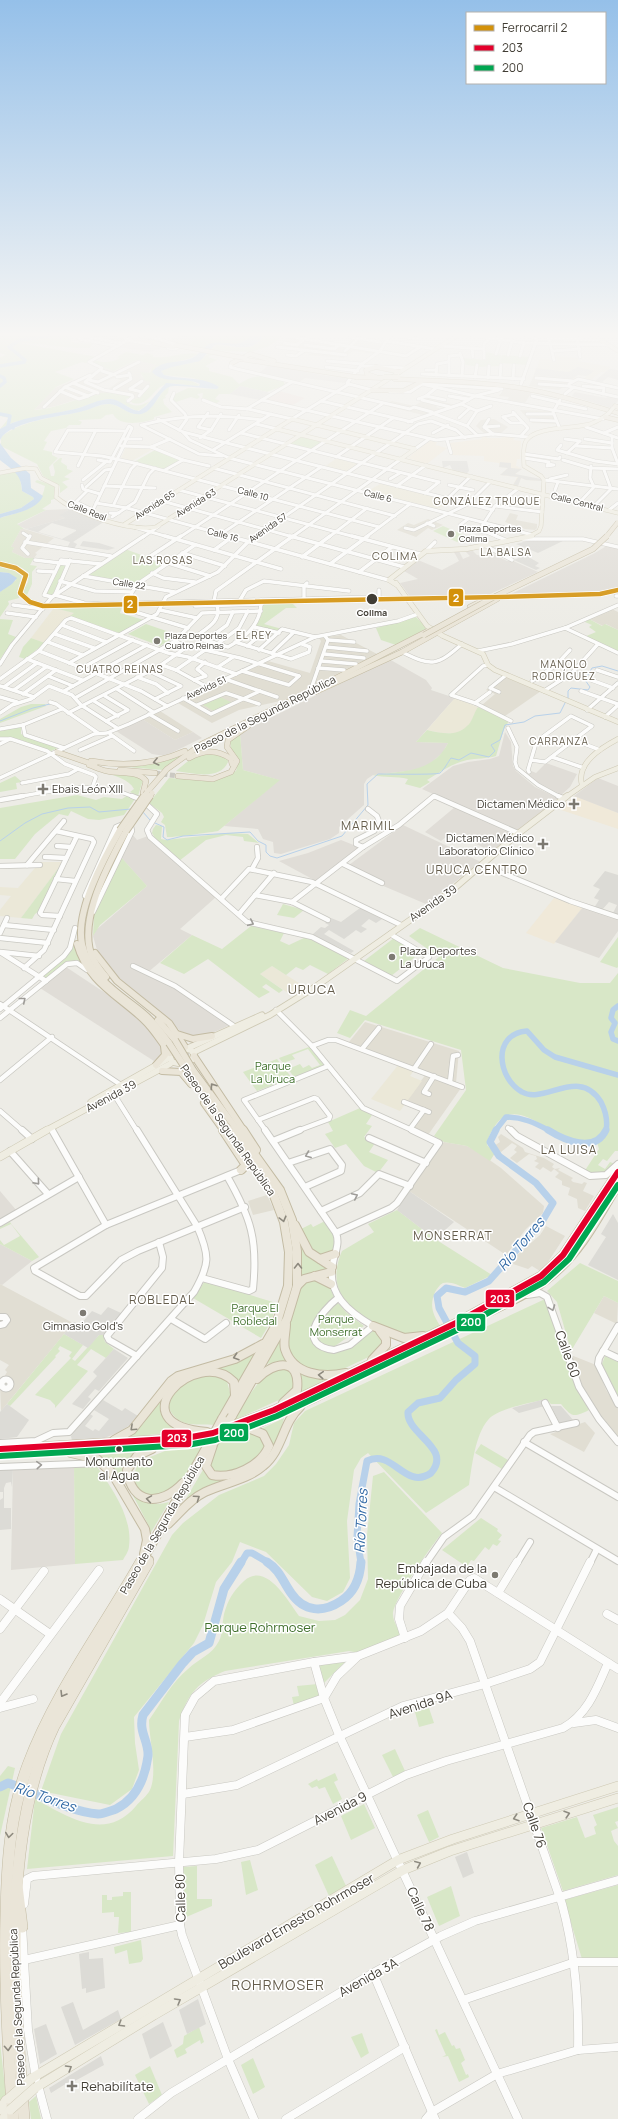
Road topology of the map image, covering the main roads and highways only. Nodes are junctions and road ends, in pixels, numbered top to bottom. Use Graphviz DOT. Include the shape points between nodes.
graph roads {
  1 [pos="269,434"];
  2 [pos="297,434"];
  3 [pos="353,434"];
  4 [pos="537,434"];
  5 [pos="302,435"];
  6 [pos="406,456"];
  7 [pos="401,459"];
  8 [pos="420,464"];
  9 [pos="0,473"];
  10 [pos="543,494"];
  11 [pos="618,513"];
  12 [pos="125,524"];
  13 [pos="618,524"];
  14 [pos="397,574"];
  15 [pos="396,584"];
  16 [pos="431,629"];
  17 [pos="438,633"];
  18 [pos="313,689"];
  19 [pos="261,719"];
  20 [pos="618,722"];
  21 [pos="218,736"];
  22 [pos="618,739"];
  23 [pos="60,752"];
  24 [pos="91,761"];
  25 [pos="176,766"];
  26 [pos="618,768"];
  27 [pos="582,770"];
  28 [pos="602,774"];
  29 [pos="582,784"];
  30 [pos="573,790"];
  31 [pos="147,793"];
  32 [pos="123,831"];
  33 [pos="98,885"];
  34 [pos="96,955"];
  35 [pos="104,974"];
  36 [pos="269,1014"];
  37 [pos="212,1036"];
  38 [pos="171,1040"];
  39 [pos="191,1050"];
  40 [pos="172,1061"];
  41 [pos="159,1068"];
  42 [pos="191,1071"];
  43 [pos="188,1080"];
  44 [pos="58,1123"];
  45 [pos="0,1157"];
  46 [pos="242,1157"];
  47 [pos="615,1172"];
  48 [pos="261,1174"];
  49 [pos="268,1183"];
  50 [pos="618,1184"];
  51 [pos="280,1190"];
  52 [pos="292,1220"];
  53 [pos="335,1254"];
  54 [pos="320,1259"];
  55 [pos="315,1276"];
  56 [pos="331,1284"];
  57 [pos="297,1286"];
  58 [pos="287,1319"];
  59 [pos="276,1325"];
  60 [pos="458,1325"];
  61 [pos="436,1334"];
  62 [pos="362,1368"];
  63 [pos="312,1399"];
  64 [pos="234,1400"];
  65 [pos="274,1410"];
  66 [pos="232,1416"];
  67 [pos="248,1428"];
  68 [pos="112,1441"];
  69 [pos="212,1441"];
  70 [pos="159,1446"];
  71 [pos="5,1450"];
  72 [pos="61,1451"];
  73 [pos="0,1456"];
  74 [pos="198,1461"];
  75 [pos="168,1524"];
  76 [pos="142,1562"];
  77 [pos="33,1763"];
  78 [pos="618,1786"];
  79 [pos="22,1797"];
  80 [pos="618,1798"];
  81 [pos="16,1862"];
  82 [pos="22,1927"];
  83 [pos="200,1982"];
  84 [pos="6,2107"];
  85 [pos="3,2119"];
  86 [pos="24,2119"];
  1 -- 12 [label="main road, Avenida 65"];
  2 -- 5 [label="main road, Calle Central"];
  3 -- 6 [label="main road" via="415,449"];
  4 -- 10 [label="main road" via="528,437 525,442 524,466 544,480"];
  5 -- 7 [label="main road, Calle Central"];
  5 -- 12 [label="main road, Avenida 63" via="160,525 143,528"];
  6 -- 7 [label="main road"];
  6 -- 8 [label="main road, Calle Central"];
  7 -- 8 [label="main road, Calle Central"];
  8 -- 10 [label="main road, Calle Central"];
  9 -- 12 [label="main road, Calle Real" via="26,468 36,469 41,478 57,486 58,500 91,514"];
  10 -- 11 [label="main road, Calle Central"];
  10 -- 14 [label="main road" via="540,529 534,537 486,546 427,550"];
  13 -- 18 [label="highway, Paseo de la Segunda República, bridge" via="593,549 503,593 426,635"];
  14 -- 15 [label="main road" via="394,578"];
  14 -- 15 [label="main road" via="389,580"];
  15 -- 16 [label="main road"];
  16 -- 17 [label="main road"];
  16 -- 17 [label="highway" via="484,599 497,600"];
  16 -- 18 [label="highway"];
  17 -- 18 [label="highway" via="402,652"];
  17 -- 20 [label="main road" via="478,651 485,656 488,665 505,676"];
  18 -- 19 [label="highway, Paseo de la Segunda República"];
  18 -- 21 [label="highway, Paseo de la Segunda República"];
  19 -- 25 [label="highway, Paseo de la Segunda República" via="205,746"];
  19 -- 25 [label="highway" via="232,735 228,740 228,747 237,761 231,772 212,779 178,774 207,776 229,770 231,759 222,753 209,751 195,754"];
  21 -- 24 [label="highway, one-way" via="170,758 146,764 121,766"];
  21 -- 31 [label="highway, Paseo de la Segunda República" via="179,760 163,773"];
  22 -- 27 [label="main road" via="600,750"];
  23 -- 24 [label="highway"];
  23 -- 24 [label="highway" via="103,768 156,772 114,767"];
  23 -- 31 [label="highway" via="107,771 141,776 146,781"];
  25 -- 31 [label="highway, Paseo de la Segunda República"];
  26 -- 28 [label="main road, Avenida 39"];
  27 -- 28 [label="main road" via="589,776"];
  27 -- 29 [label="main road"];
  27 -- 30 [label="main road"];
  28 -- 29 [label="main road, Avenida 39"];
  29 -- 30 [label="main road, Avenida 39"];
  30 -- 36 [label="main road, Avenida 39" via="518,833 450,892 315,987"];
  31 -- 32 [label="highway, Paseo de la Segunda República, bridge"];
  31 -- 32 [label="highway, Paseo de la Segunda República, bridge" via="137,805"];
  32 -- 33 [label="highway, Paseo de la Segunda República"];
  33 -- 34 [label="highway" via="91,941"];
  33 -- 35 [label="highway, Paseo de la Segunda República" via="87,934 91,954"];
  33 -- 38 [label="highway, Paseo de la Segunda República" via="80,928 82,946 88,961 104,982 151,1020"];
  33 -- 38 [label="highway" via="85,896 75,928 80,956 87,970 105,990"];
  34 -- 35 [label="highway"];
  34 -- 38 [label="highway" via="117,981 161,1015"];
  35 -- 38 [label="highway, Paseo de la Segunda República" via="148,1010"];
  36 -- 37 [label="main road"];
  36 -- 39 [label="main road" via="257,1024"];
  37 -- 38 [label="highway"];
  37 -- 39 [label="main road"];
  38 -- 39 [label="highway"];
  38 -- 40 [label="highway"];
  38 -- 41 [label="highway"];
  38 -- 42 [label="highway, Paseo de la Segunda República, bridge"];
  39 -- 40 [label="main road" via="175,1049"];
  39 -- 40 [label="main road" via="190,1062"];
  51 -- 39 [label="highway, one-way"];
  40 -- 41 [label="main road"];
  40 -- 43 [label="highway"];
  40 -- 44 [label="main road, Avenida 39"];
  41 -- 43 [label="highway" via="176,1071"];
  41 -- 44 [label="main road" via="121,1085"];
  41 -- 44 [label="main road" via="115,1096"];
  42 -- 48 [label="highway, Paseo de la Segunda República"];
  42 -- 51 [label="highway, Paseo de la Segunda República"];
  43 -- 46 [label="highway"];
  44 -- 45 [label="main road, Avenida 39"];
  46 -- 48 [label="highway"];
  46 -- 49 [label="highway" via="246,1164 242,1170 252,1171"];
  47 -- 60 [label="highway" via="581,1230 550,1269"];
  48 -- 49 [label="highway, Paseo de la Segunda República"];
  49 -- 59 [label="highway, Paseo de la Segunda República, one-way" via="284,1222 288,1252 288,1286"];
  50 -- 60 [label="highway" via="588,1232 555,1272 537,1286"];
  51 -- 52 [label="highway, Paseo de la Segunda República"];
  52 -- 54 [label="highway" via="309,1252"];
  57 -- 52 [label="highway, Paseo de la Segunda República, one-way" via="298,1266"];
  53 -- 54 [label="highway"];
  54 -- 55 [label="highway" via="331,1269"];
  55 -- 56 [label="highway"];
  55 -- 57 [label="highway" via="304,1279"];
  57 -- 58 [label="highway, Paseo de la Segunda República"];
  62 -- 58 [label="highway, one-way" via="342,1374 322,1375 306,1372 290,1359 285,1348"];
  58 -- 66 [label="highway, Paseo de la Segunda República"];
  59 -- 64 [label="highway, Paseo de la Segunda República"];
  59 -- 68 [label="highway, one-way" via="258,1348 178,1376 171,1381 132,1430"];
  60 -- 61 [label="highway"];
  61 -- 62 [label="highway"];
  61 -- 62 [label="highway" via="404,1338 374,1326 384,1335 385,1348"];
  61 -- 63 [label="highway"];
  62 -- 65 [label="highway"];
  63 -- 67 [label="highway"];
  75 -- 63 [label="highway, one-way" via="204,1493 264,1466 279,1447 291,1417"];
  64 -- 69 [label="highway, Paseo de la Segunda República, bridge"];
  64 -- 69 [label="highway" via="234,1381 226,1373 216,1371 183,1380 166,1396 165,1410 172,1423"];
  65 -- 66 [label="highway" via="293,1395 299,1383 297,1373 282,1365 271,1366 262,1373"];
  65 -- 69 [label="highway"];
  66 -- 69 [label="highway, Paseo de la Segunda República, bridge"];
  67 -- 69 [label="highway" via="263,1434 269,1446 264,1457 226,1476 212,1475 206,1466"];
  67 -- 70 [label="highway" via="203,1440"];
  68 -- 69 [label="highway"];
  68 -- 71 [label="highway"];
  69 -- 74 [label="highway, Paseo de la Segunda República"];
  69 -- 75 [label="highway, Paseo de la Segunda República"];
  70 -- 72 [label="highway"];
  74 -- 70 [label="highway, one-way" via="174,1492 165,1498 155,1500 142,1497 134,1493 129,1485 127,1470 137,1456"];
  71 -- 72 [label="highway"];
  71 -- 73 [label="highway"];
  72 -- 76 [label="highway" via="94,1458 112,1473 145,1529 147,1540"];
  74 -- 76 [label="highway, Paseo de la Segunda República"];
  75 -- 77 [label="highway, Paseo de la Segunda República"];
  76 -- 77 [label="highway, Paseo de la Segunda República, one-way" via="50,1716"];
  77 -- 79 [label="highway, Paseo de la Segunda República"];
  78 -- 83 [label="main road, Boulevard Ernesto Rohrmoser, one-way" via="453,1838 398,1860"];
  79 -- 81 [label="highway, Paseo de la Segunda República"];
  79 -- 84 [label="highway, Paseo de la Segunda República, one-way" via="8,1840 3,1896"];
  83 -- 80 [label="main road, Boulevard Ernesto Rohrmoser, one-way" via="403,1870 450,1851"];
  81 -- 82 [label="highway"];
  81 -- 86 [label="highway, Paseo de la Segunda República" via="12,1943"];
  83 -- 84 [label="main road, Boulevard Ernesto Rohrmoser, bridge" via="35,2082"];
  84 -- 85 [label="main road, Boulevard Ernesto Rohrmoser"];
}
